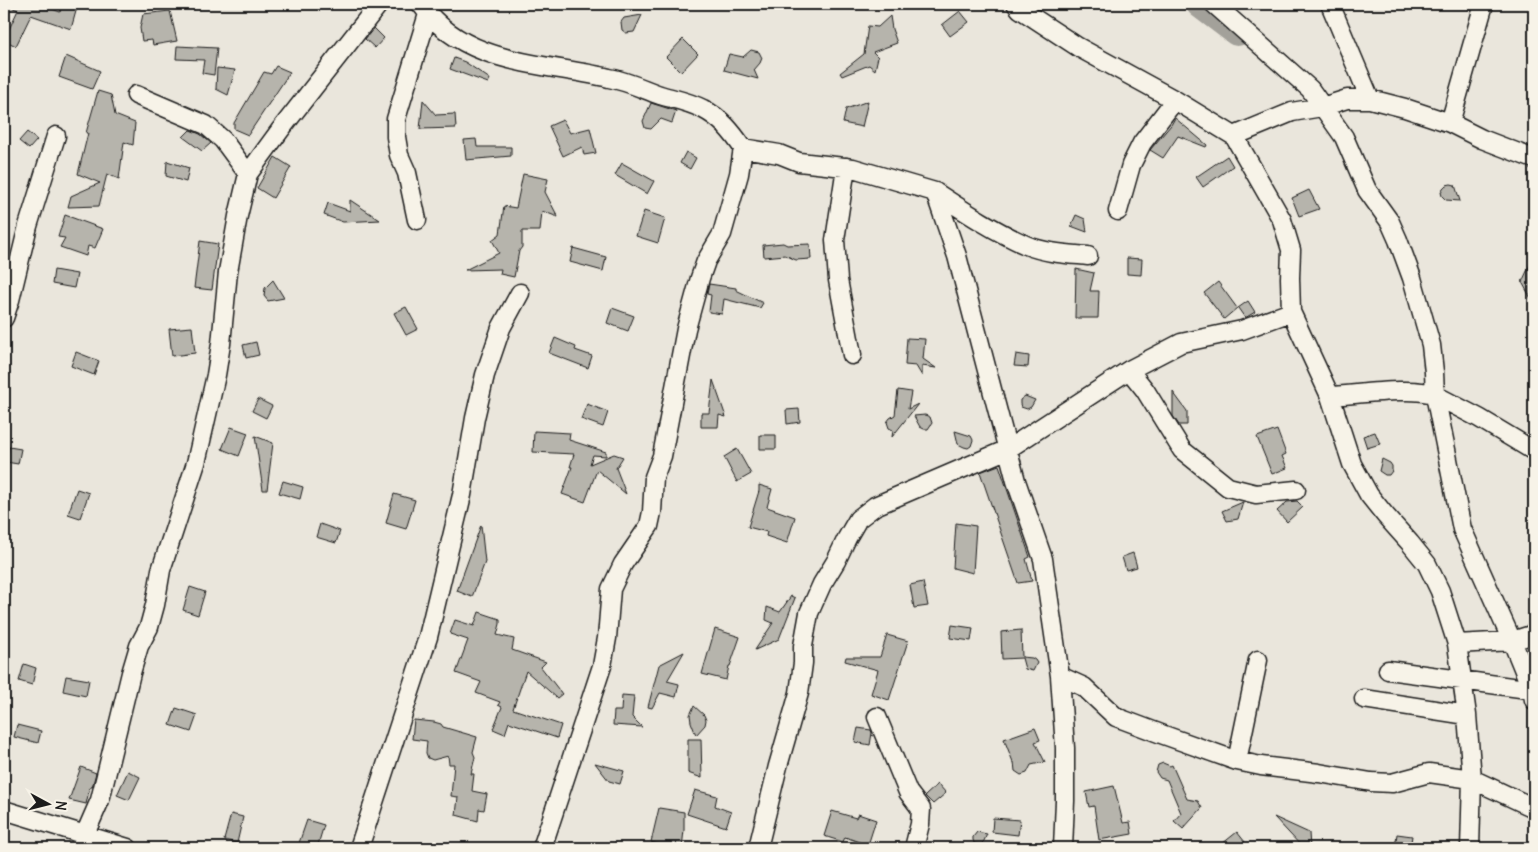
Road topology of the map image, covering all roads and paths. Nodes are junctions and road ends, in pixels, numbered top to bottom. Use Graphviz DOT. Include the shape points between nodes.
graph roads {
  1 [pos="380,4"];
  2 [pos="1016,4"];
  3 [pos="1214,4"];
  4 [pos="1330,4"];
  5 [pos="1484,4"];
  6 [pos="424,9"];
  7 [pos="136,95"];
  8 [pos="1370,99"];
  9 [pos="1175,100"];
  10 [pos="1322,107"];
  11 [pos="1450,122"];
  12 [pos="56,136"];
  13 [pos="1234,136"];
  14 [pos="744,148"];
  15 [pos="1534,159"];
  16 [pos="846,168"];
  17 [pos="248,174"];
  18 [pos="935,192"];
  19 [pos="1118,211"];
  20 [pos="417,220"];
  21 [pos="1088,256"];
  22 [pos="520,293"];
  23 [pos="1291,312"];
  24 [pos="4,318"];
  25 [pos="852,355"];
  26 [pos="1129,370"];
  27 [pos="1435,395"];
  28 [pos="1330,396"];
  29 [pos="1008,449"];
  30 [pos="1534,451"];
  31 [pos="1296,490"];
  32 [pos="1534,634"];
  33 [pos="1512,641"];
  34 [pos="1457,644"];
  35 [pos="1258,660"];
  36 [pos="1388,670"];
  37 [pos="1060,676"];
  38 [pos="1463,681"];
  39 [pos="1534,694"];
  40 [pos="1364,699"];
  41 [pos="1468,715"];
  42 [pos="877,717"];
  43 [pos="1237,761"];
  44 [pos="1472,779"];
  45 [pos="1534,808"];
  46 [pos="4,810"];
  47 [pos="82,841"];
  48 [pos="128,848"];
  49 [pos="359,848"];
  50 [pos="542,848"];
  51 [pos="758,848"];
  52 [pos="914,848"];
  53 [pos="1063,848"];
  54 [pos="1470,848"];
  1 -- 17 [label="street"];
  2 -- 9 [label="street" via="1078,47"];
  3 -- 10 [label="street" via="1310,89"];
  4 -- 8 [label="street"];
  5 -- 11 [label="street"];
  6 -- 14 [label="street" via="457,38 506,59 610,78 703,108 725,124"];
  6 -- 20 [label="street" via="396,120 399,155 407,173"];
  7 -- 17 [label="street" via="206,125 223,140"];
  8 -- 10 [label="street" via="1346,99"];
  8 -- 11 [label="street"];
  9 -- 13 [label="street"];
  9 -- 19 [label="street" via="1142,144 1125,182"];
  10 -- 13 [label="street" via="1292,112"];
  10 -- 27 [label="street" via="1344,137 1367,190 1390,222 1398,240 1430,345"];
  11 -- 15 [label="street" via="1482,139"];
  12 -- 24 [label="street"];
  13 -- 23 [label="street" via="1287,234 1291,250"];
  14 -- 16 [label="street" via="779,154 798,162"];
  14 -- 50 [label="street" via="722,234 703,270 686,329 662,456 654,477 649,526 611,589 602,666"];
  16 -- 18 [label="street"];
  16 -- 25 [label="street" via="835,240 838,280"];
  17 -- 47 [label="street" via="228,272 216,376 196,463 161,570 149,627 139,646 100,800"];
  18 -- 21 [label="street" via="1027,246"];
  18 -- 29 [label="street" via="957,256"];
  22 -- 49 [label="street" via="501,328 485,375 462,495 428,637"];
  23 -- 26 [label="street" via="1242,330 1181,343"];
  23 -- 28 [label="street"];
  26 -- 29 [label="street"];
  26 -- 31 [label="street" via="1182,450 1228,487 1256,494"];
  27 -- 28 [label="street" via="1426,391 1404,391"];
  27 -- 30 [label="street"];
  27 -- 33 [label="street" via="1462,529"];
  28 -- 34 [label="street" via="1352,464 1384,515 1427,564 1440,591"];
  29 -- 37 [label="street" via="1042,559"];
  29 -- 51 [label="street" via="875,506 858,519 809,613 799,693"];
  32 -- 33 [label="street"];
  33 -- 34 [label="street"];
  33 -- 39 [label="street"];
  34 -- 38 [label="street"];
  35 -- 43 [label="street"];
  36 -- 38 [label="street"];
  37 -- 43 [label="street" via="1084,687 1116,717"];
  37 -- 53 [label="street" via="1065,748"];
  38 -- 39 [label="street"];
  38 -- 41 [label="street"];
  40 -- 41 [label="street"];
  41 -- 44 [label="street"];
  42 -- 52 [label="street" via="908,792 921,809"];
  43 -- 44 [label="street" via="1371,782 1392,783 1429,773"];
  44 -- 45 [label="street"];
  44 -- 54 [label="street"];
  46 -- 47 [label="street"];
  47 -- 48 [label="street"];
}
